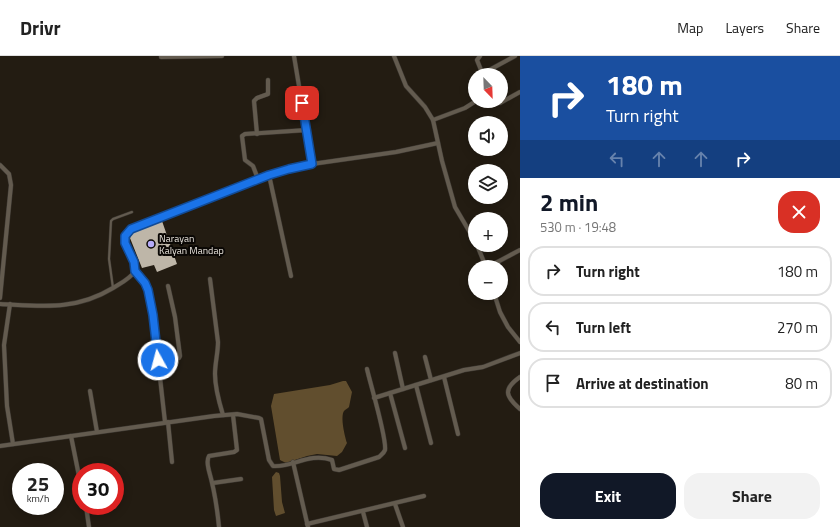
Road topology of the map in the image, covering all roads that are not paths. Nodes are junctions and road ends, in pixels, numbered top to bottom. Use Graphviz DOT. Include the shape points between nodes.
graph roads {
  1 [pos="222,56"];
  2 [pos="294,56"];
  3 [pos="394,56"];
  4 [pos="480,56"];
  5 [pos="515,56"];
  6 [pos="161,57"];
  7 [pos="479,68"];
  8 [pos="494,68"];
  9 [pos="268,80"];
  10 [pos="520,92"];
  11 [pos="508,99"];
  12 [pos="468,106"];
  13 [pos="433,120"];
  14 [pos="307,130"];
  15 [pos="257,134"];
  16 [pos="438,143"];
  17 [pos="312,164"];
  18 [pos="0,165"];
  19 [pos="269,175"];
  20 [pos="258,179"];
  21 [pos="132,212"];
  22 [pos="468,229"];
  23 [pos="520,250"];
  24 [pos="501,260"];
  25 [pos="135,271"];
  26 [pos="291,276"];
  27 [pos="210,279"];
  28 [pos="168,286"];
  29 [pos="113,288"];
  30 [pos="0,298"];
  31 [pos="496,300"];
  32 [pos="0,304"];
  33 [pos="10,304"];
  34 [pos="520,342"];
  35 [pos="395,353"];
  36 [pos="520,353"];
  37 [pos="425,357"];
  38 [pos="158,360"];
  39 [pos="367,369"];
  40 [pos="444,376"];
  41 [pos="520,377"];
  42 [pos="431,380"];
  43 [pos="416,385"];
  44 [pos="403,389"];
  45 [pos="90,392"];
  46 [pos="390,393"];
  47 [pos="374,398"];
  48 [pos="520,409"];
  49 [pos="233,414"];
  50 [pos="223,415"];
  51 [pos="166,422"];
  52 [pos="97,432"];
  53 [pos="458,434"];
  54 [pos="71,436"];
  55 [pos="431,443"];
  56 [pos="13,444"];
  57 [pos="0,446"];
  58 [pos="405,448"];
  59 [pos="172,462"];
  60 [pos="293,462"];
  61 [pos="76,463"];
  62 [pos="241,479"];
  63 [pos="213,483"];
  64 [pos="424,496"];
  65 [pos="395,504"];
  66 [pos="363,512"];
  67 [pos="87,515"];
  68 [pos="308,526"];
  69 [pos="89,527"];
  70 [pos="219,527"];
  71 [pos="368,527"];
  72 [pos="403,527"];
  1 -- 6 [label="street"];
  2 -- 14 [label="street"];
  3 -- 13 [label="street" via="406,86"];
  4 -- 7 [label="street" via="476,60"];
  5 -- 8 [label="street"];
  9 -- 15 [label="street" via="268,94 254,101"];
  10 -- 11 [label="street"];
  12 -- 13 [label="street"];
  13 -- 16 [label="street"];
  14 -- 15 [label="street"];
  14 -- 17 [label="street"];
  15 -- 20 [label="street" via="243,135 242,138 245,160 253,166"];
  16 -- 17 [label="street" via="374,156"];
  16 -- 22 [label="street" via="455,207"];
  17 -- 19 [label="street"];
  18 -- 30 [label="street" via="9,174 11,185"];
  19 -- 20 [label="street"];
  19 -- 26 [label="street"];
  20 -- 25 [label="street" via="128,232 125,243 134,262"];
  21 -- 29 [label="lane" via="110,222 109,259"];
  23 -- 24 [label="street"];
  25 -- 29 [label="street" via="128,279"];
  25 -- 38 [label="street" via="148,290"];
  27 -- 50 [label="street" via="218,342 216,386"];
  28 -- 38 [label="street" via="180,356"];
  29 -- 33 [label="street" via="69,305"];
  31 -- 34 [label="street" via="508,327"];
  32 -- 33 [label="street"];
  33 -- 56 [label="street" via="4,345"];
  35 -- 44 [label="street"];
  36 -- 40 [label="street" via="494,364"];
  37 -- 42 [label="street"];
  38 -- 51 [label="street"];
  39 -- 47 [label="street"];
  40 -- 42 [label="street"];
  40 -- 53 [label="street"];
  41 -- 48 [label="street" via="512,383 508,392 510,399"];
  42 -- 43 [label="street"];
  43 -- 44 [label="street"];
  43 -- 55 [label="street"];
  44 -- 46 [label="street"];
  45 -- 52 [label="street"];
  46 -- 47 [label="street"];
  46 -- 58 [label="street"];
  47 -- 60 [label="street" via="385,446 383,454 339,470 334,469 330,459 307,458"];
  49 -- 50 [label="street"];
  49 -- 60 [label="street" via="261,420 269,460 273,466"];
  49 -- 63 [label="street" via="237,450 207,458"];
  50 -- 51 [label="street"];
  51 -- 52 [label="street"];
  51 -- 59 [label="street"];
  52 -- 54 [label="street"];
  54 -- 56 [label="street"];
  54 -- 61 [label="street"];
  56 -- 57 [label="street"];
  60 -- 68 [label="street"];
  62 -- 63 [label="street"];
  63 -- 70 [label="street"];
  64 -- 65 [label="street"];
  65 -- 66 [label="street"];
  65 -- 72 [label="street"];
  66 -- 68 [label="street"];
  66 -- 71 [label="street"];
  67 -- 69 [label="street"];
}
